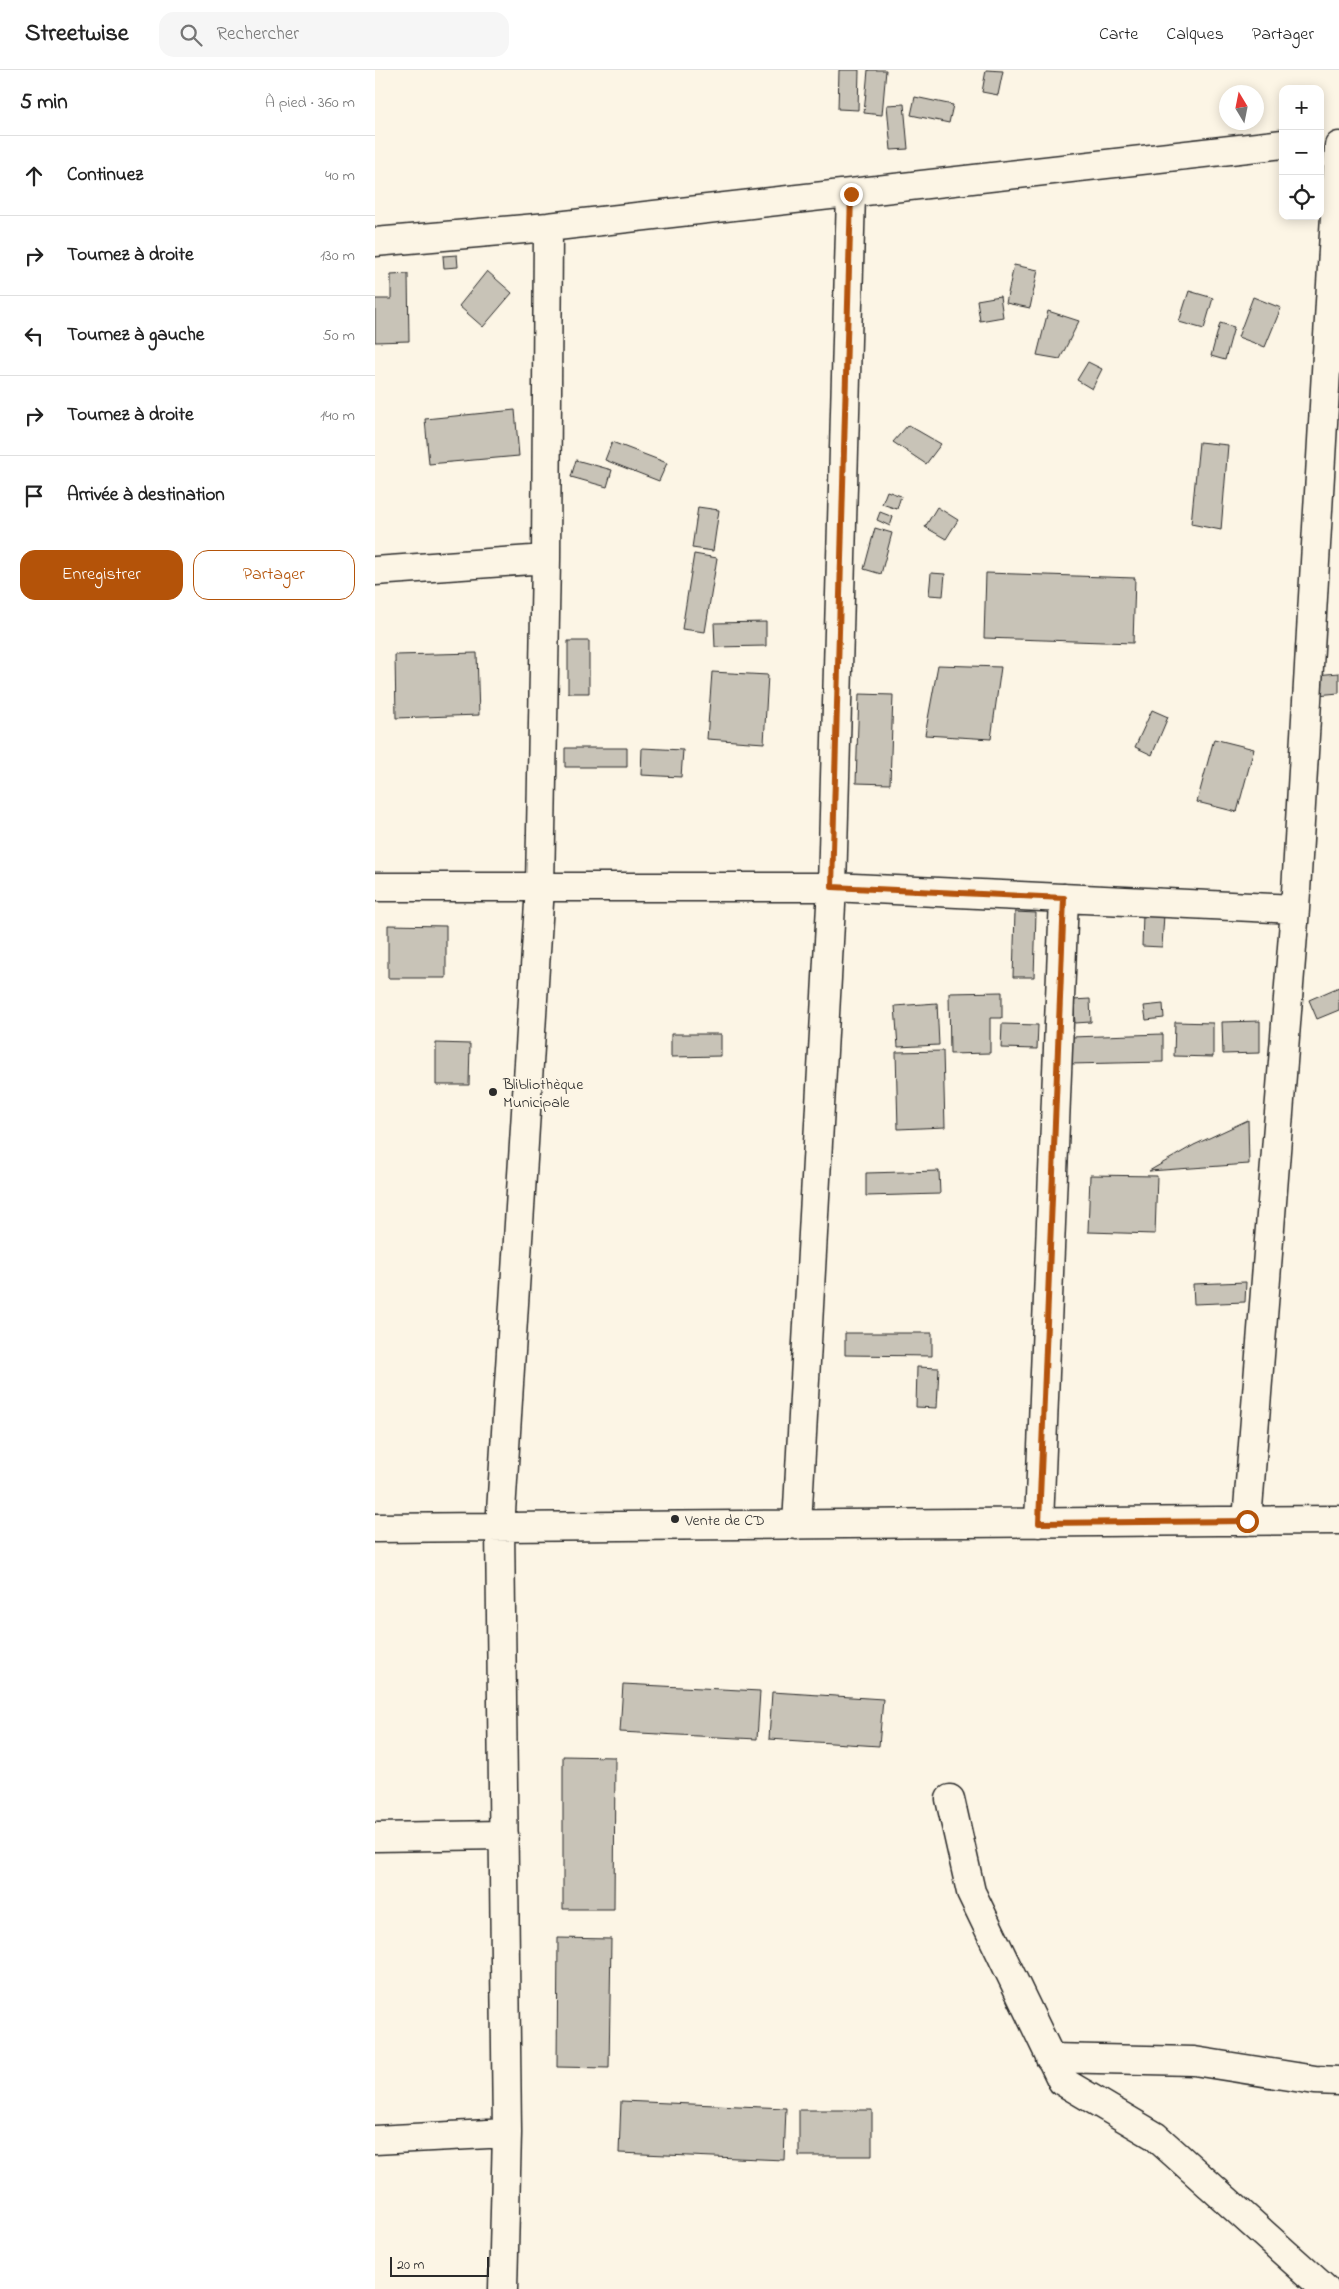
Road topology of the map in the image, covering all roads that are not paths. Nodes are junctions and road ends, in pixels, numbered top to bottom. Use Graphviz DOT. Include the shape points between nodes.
graph roads {
  1 [pos="1339,137"];
  2 [pos="1324,139"];
  3 [pos="1279,144"];
  4 [pos="1339,146"];
  5 [pos="851,194"];
  6 [pos="548,227"];
  7 [pos="375,242"];
  8 [pos="546,559"];
  9 [pos="375,571"];
  10 [pos="375,887"];
  11 [pos="541,887"];
  12 [pos="832,887"];
  13 [pos="1064,898"];
  14 [pos="1295,909"];
  15 [pos="1339,1520"];
  16 [pos="1247,1521"];
  17 [pos="1039,1523"];
  18 [pos="797,1525"];
  19 [pos="375,1528"];
  20 [pos="500,1528"];
  21 [pos="950,1799"];
  22 [pos="504,1835"];
  23 [pos="375,1837"];
  24 [pos="1050,2058"];
  25 [pos="1339,2081"];
  26 [pos="507,2132"];
  27 [pos="375,2140"];
  28 [pos="503,2289"];
  29 [pos="1325,2289"];
  1 -- 2 [label="street"];
  3 -- 5 [label="street"];
  4 -- 14 [label="street"];
  5 -- 6 [label="street"];
  5 -- 12 [label="street"];
  6 -- 7 [label="street"];
  6 -- 8 [label="street"];
  8 -- 9 [label="street"];
  8 -- 11 [label="street"];
  10 -- 11 [label="street"];
  11 -- 12 [label="street"];
  11 -- 20 [label="street"];
  12 -- 13 [label="street"];
  12 -- 18 [label="street"];
  13 -- 14 [label="street"];
  13 -- 17 [label="street"];
  14 -- 16 [label="street"];
  15 -- 16 [label="street"];
  16 -- 17 [label="street"];
  17 -- 18 [label="street"];
  18 -- 20 [label="street"];
  19 -- 20 [label="street"];
  20 -- 22 [label="street"];
  21 -- 24 [label="street" via="971,1892"];
  22 -- 23 [label="street"];
  22 -- 26 [label="street"];
  24 -- 25 [label="street" via="1193,2062"];
  24 -- 29 [label="street" via="1062,2081 1155,2136"];
  26 -- 27 [label="street"];
  26 -- 28 [label="street"];
}
